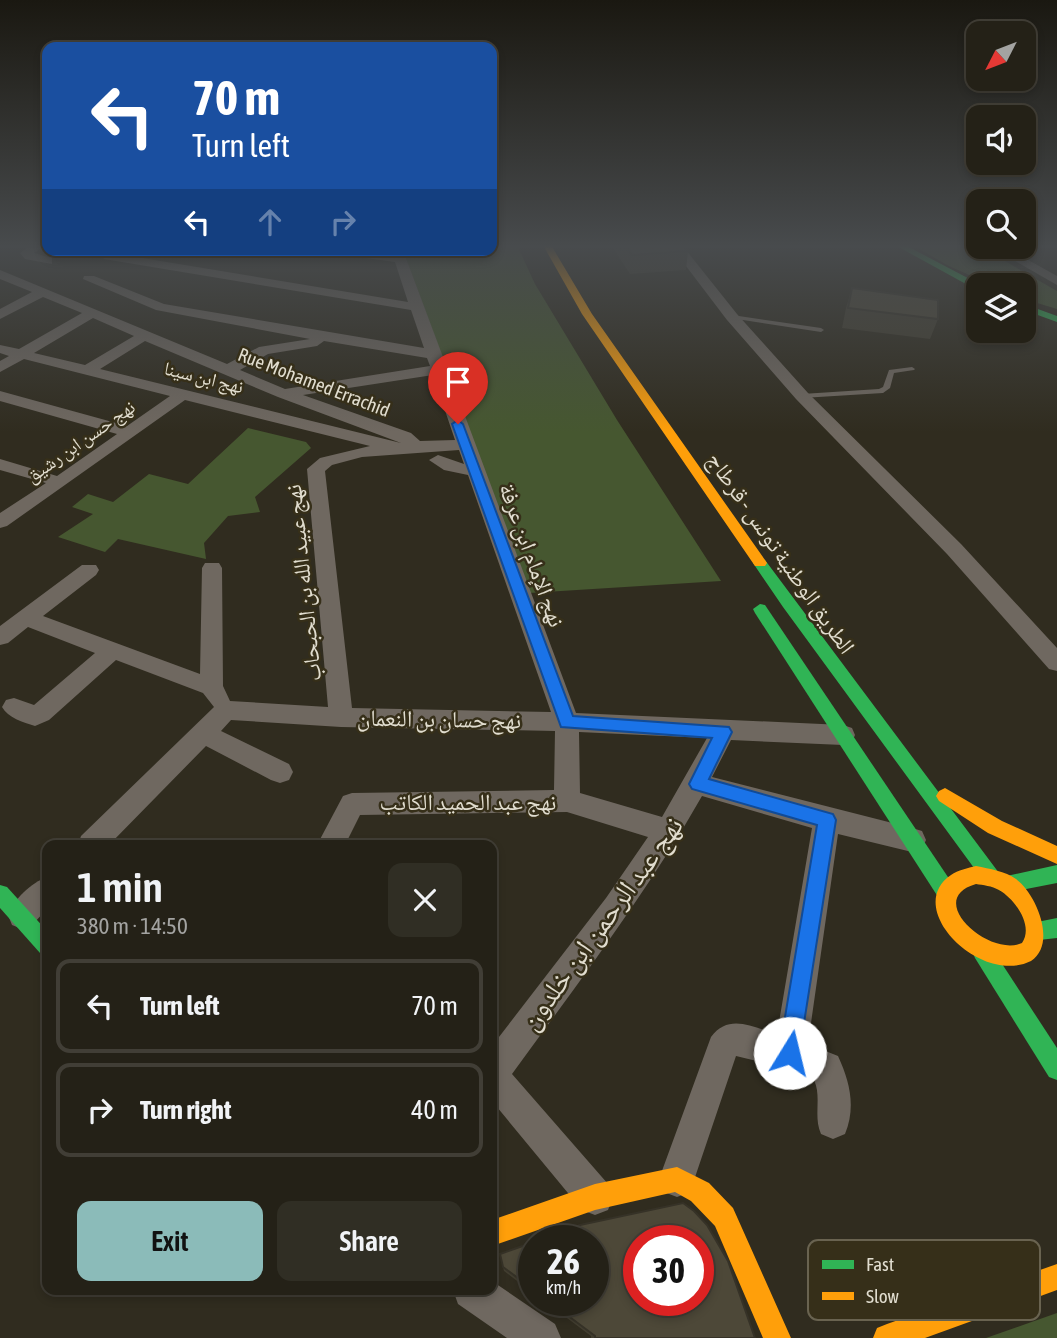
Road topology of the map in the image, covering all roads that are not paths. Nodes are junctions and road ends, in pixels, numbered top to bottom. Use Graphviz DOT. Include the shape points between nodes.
graph roads {
  1 [pos="79,307"];
  2 [pos="163,307"];
  3 [pos="415,307"];
  4 [pos="583,307"];
  5 [pos="725,307"];
  6 [pos="1037,307"];
  7 [pos="1036,309"];
  8 [pos="92,313"];
  9 [pos="1057,313"];
  10 [pos="732,317"];
  11 [pos="1057,319"];
  12 [pos="821,330"];
  13 [pos="146,334"];
  14 [pos="333,339"];
  15 [pos="0,349"];
  16 [pos="22,354"];
  17 [pos="435,361"];
  18 [pos="0,368"];
  19 [pos="912,369"];
  20 [pos="88,370"];
  21 [pos="228,370"];
  22 [pos="183,394"];
  23 [pos="284,394"];
  24 [pos="0,396"];
  25 [pos="802,396"];
  26 [pos="130,432"];
  27 [pos="466,444"];
  28 [pos="397,448"];
  29 [pos="419,449"];
  30 [pos="438,460"];
  31 [pos="0,464"];
  32 [pos="476,472"];
  33 [pos="60,482"];
  34 [pos="0,522"];
  35 [pos="212,568"];
  36 [pos="89,570"];
  37 [pos="752,598"];
  38 [pos="26,618"];
  39 [pos="0,637"];
  40 [pos="112,651"];
  41 [pos="1057,663"];
  42 [pos="211,687"];
  43 [pos="14,707"];
  44 [pos="226,710"];
  45 [pos="341,717"];
  46 [pos="566,722"];
  47 [pos="723,732"];
  48 [pos="203,733"];
  49 [pos="843,735"];
  50 [pos="280,772"];
  51 [pos="922,779"];
  52 [pos="698,784"];
  53 [pos="567,801"];
  54 [pos="827,820"];
  55 [pos="669,831"];
  56 [pos="97,840"];
  57 [pos="334,840"];
  58 [pos="912,840"];
  59 [pos="1057,855"];
  60 [pos="1057,874"];
  61 [pos="999,881"];
  62 [pos="947,893"];
  63 [pos="0,894"];
  64 [pos="42,895"];
  65 [pos="22,915"];
  66 [pos="1057,928"];
  67 [pos="42,940"];
  68 [pos="1040,941"];
  69 [pos="982,951"];
  70 [pos="790,1053"];
  71 [pos="497,1067"];
  72 [pos="1057,1069"];
  73 [pos="497,1080"];
  74 [pos="833,1122"];
  75 [pos="677,1179"];
  76 [pos="595,1197"];
  77 [pos="497,1231"];
  78 [pos="1057,1277"];
  79 [pos="1040,1283"];
  80 [pos="479,1295"];
  81 [pos="937,1320"];
  82 [pos="541,1338"];
  83 [pos="777,1338"];
  84 [pos="887,1338"];
  1 -- 8 [label="street, Rue Mohamed Errachid"];
  2 -- 14 [label="street"];
  3 -- 17 [label="street, نهج الإمام ابن عرفة"];
  4 -- 51 [label="main road, الطريق الوطنية تونس - قرطاج" via="819,649"];
  5 -- 10 [label="street"];
  6 -- 9 [label="main road"];
  7 -- 11 [label="main road"];
  8 -- 13 [label="street, Rue Mohamed Errachid"];
  8 -- 16 [label="street"];
  10 -- 12 [label="lane"];
  10 -- 25 [label="street"];
  13 -- 20 [label="street"];
  13 -- 21 [label="street, Rue Mohamed Errachid"];
  14 -- 17 [label="street"];
  14 -- 21 [label="street" via="264,350"];
  15 -- 16 [label="street, نهج ابن سينا"];
  16 -- 18 [label="street"];
  16 -- 20 [label="street, نهج ابن سينا"];
  17 -- 23 [label="street"];
  17 -- 27 [label="street, نهج الإمام ابن عرفة"];
  19 -- 25 [label="lane" via="891,371 886,388 880,391"];
  20 -- 22 [label="street, نهج ابن سينا"];
  21 -- 23 [label="street, Rue Mohamed Errachid"];
  22 -- 26 [label="street, نهج حسن ابن رشيق"];
  22 -- 28 [label="street, نهج ابن سينا"];
  23 -- 29 [label="street, Rue Mohamed Errachid" via="389,431"];
  24 -- 26 [label="street"];
  25 -- 41 [label="street" via="954,549"];
  26 -- 33 [label="street, نهج حسن ابن رشيق"];
  27 -- 29 [label="street, نهج عبيد الله بن الحبحاب"];
  27 -- 32 [label="street, نهج الإمام ابن عرفة"];
  28 -- 29 [label="street, نهج عبيد الله بن الحبحاب"];
  28 -- 45 [label="street, نهج عبيد الله بن الحبحاب" via="331,457 316,469"];
  30 -- 32 [label="street"];
  31 -- 33 [label="street"];
  32 -- 46 [label="street, نهج الإمام ابن عرفة"];
  33 -- 34 [label="street, نهج حسن ابن رشيق"];
  35 -- 42 [label="street"];
  36 -- 38 [label="street"];
  37 -- 49 [label="main road"];
  38 -- 39 [label="street"];
  38 -- 40 [label="street"];
  40 -- 42 [label="street"];
  40 -- 43 [label="street" via="41,713 35,716"];
  42 -- 44 [label="street"];
  44 -- 45 [label="street, نهج حسان بن النعمان"];
  44 -- 48 [label="street"];
  45 -- 46 [label="street, نهج حسان بن النعمان"];
  46 -- 47 [label="street, نهج حسان بن النعمان"];
  46 -- 53 [label="street, نهج الإمام ابن عرفة"];
  47 -- 49 [label="street, نهج حسان بن النعمان"];
  47 -- 52 [label="street, نهج عبد الرحمن ابن خلدون"];
  48 -- 50 [label="street"];
  48 -- 56 [label="street"];
  49 -- 58 [label="main road"];
  51 -- 59 [label="main road" via="995,827"];
  51 -- 61 [label="main road, الطريق الوطنية تونس - قرطاج"];
  52 -- 54 [label="street"];
  52 -- 55 [label="street, نهج عبد الرحمن ابن خلدون"];
  53 -- 55 [label="street, نهج عبد الحميد الكاتب"];
  53 -- 57 [label="street, نهج عبد الحميد الكاتب" via="352,804"];
  54 -- 58 [label="street"];
  54 -- 70 [label="street"];
  55 -- 71 [label="street, نهج عبد الرحمن ابن خلدون" via="624,899"];
  58 -- 62 [label="main road"];
  60 -- 61 [label="main road"];
  61 -- 62 [label="main road" via="976,874 963,876"];
  61 -- 68 [label="main road" via="1029,905"];
  62 -- 69 [label="main road" via="949,918"];
  63 -- 65 [label="main road"];
  64 -- 65 [label="street"];
  65 -- 67 [label="main road"];
  66 -- 68 [label="main road"];
  68 -- 69 [label="main road" via="1023,956 1003,958"];
  69 -- 72 [label="main road"];
  70 -- 74 [label="street" via="819,1064 831,1077"];
  70 -- 75 [label="street" via="735,1037 726,1041"];
  73 -- 76 [label="street"];
  75 -- 76 [label="main road"];
  75 -- 83 [label="main road" via="700,1192 723,1217"];
  76 -- 77 [label="main road"];
  78 -- 79 [label="main road"];
  80 -- 82 [label="street"];
  81 -- 84 [label="main road"];
}
